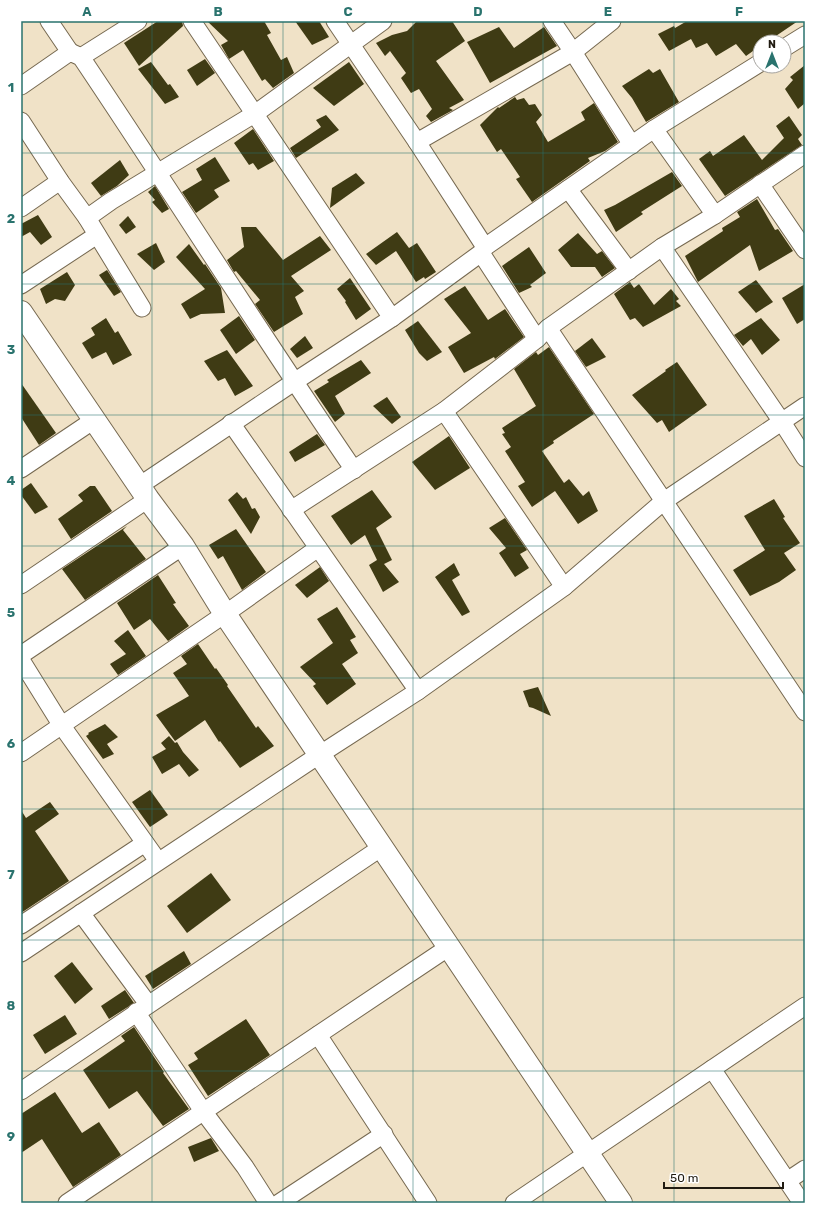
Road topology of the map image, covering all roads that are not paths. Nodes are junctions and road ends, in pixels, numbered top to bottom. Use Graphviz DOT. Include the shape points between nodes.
graph roads {
  1 [pos="49,21"];
  2 [pos="138,21"];
  3 [pos="192,21"];
  4 [pos="335,21"];
  5 [pos="383,21"];
  6 [pos="552,21"];
  7 [pos="612,21"];
  8 [pos="805,35"];
  9 [pos="792,43"];
  10 [pos="350,44"];
  11 [pos="574,52"];
  12 [pos="76,54"];
  13 [pos="752,68"];
  14 [pos="21,86"];
  15 [pos="256,113"];
  16 [pos="21,121"];
  17 [pos="654,129"];
  18 [pos="417,142"];
  19 [pos="632,145"];
  20 [pos="805,154"];
  21 [pos="159,172"];
  22 [pos="60,181"];
  23 [pos="760,184"];
  24 [pos="568,190"];
  25 [pos="21,208"];
  26 [pos="715,215"];
  27 [pos="87,218"];
  28 [pos="97,234"];
  29 [pos="662,247"];
  30 [pos="483,250"];
  31 [pos="805,250"];
  32 [pos="630,271"];
  33 [pos="21,285"];
  34 [pos="142,308"];
  35 [pos="21,312"];
  36 [pos="392,318"];
  37 [pos="542,333"];
  38 [pos="294,382"];
  39 [pos="805,406"];
  40 [pos="444,411"];
  41 [pos="94,420"];
  42 [pos="782,422"];
  43 [pos="231,423"];
  44 [pos="805,458"];
  45 [pos="21,469"];
  46 [pos="354,470"];
  47 [pos="143,492"];
  48 [pos="664,501"];
  49 [pos="291,510"];
  50 [pos="183,546"];
  51 [pos="318,548"];
  52 [pos="21,584"];
  53 [pos="564,586"];
  54 [pos="225,614"];
  55 [pos="21,655"];
  56 [pos="21,660"];
  57 [pos="418,691"];
  58 [pos="805,712"];
  59 [pos="62,726"];
  60 [pos="21,753"];
  61 [pos="319,755"];
  62 [pos="145,843"];
  63 [pos="382,847"];
  64 [pos="158,861"];
  65 [pos="81,913"];
  66 [pos="21,925"];
  67 [pos="449,948"];
  68 [pos="21,953"];
  69 [pos="805,1006"];
  70 [pos="142,1008"];
  71 [pos="318,1035"];
  72 [pos="712,1069"];
  73 [pos="21,1091"];
  74 [pos="204,1111"];
  75 [pos="384,1134"];
  76 [pos="588,1154"];
  77 [pos="805,1169"];
  78 [pos="787,1181"];
  79 [pos="67,1203"];
  80 [pos="268,1203"];
  81 [pos="279,1203"];
  82 [pos="428,1203"];
  83 [pos="514,1203"];
  84 [pos="621,1203"];
  85 [pos="802,1203"];
  1 -- 12 [label="street"];
  2 -- 12 [label="street"];
  3 -- 15 [label="street"];
  4 -- 10 [label="street"];
  5 -- 10 [label="street"];
  6 -- 11 [label="street"];
  7 -- 11 [label="street"];
  8 -- 9 [label="street"];
  10 -- 15 [label="street"];
  10 -- 18 [label="street"];
  11 -- 18 [label="street"];
  11 -- 19 [label="street"];
  12 -- 14 [label="street"];
  12 -- 21 [label="street"];
  13 -- 17 [label="street"];
  15 -- 21 [label="street"];
  15 -- 36 [label="street"];
  16 -- 22 [label="street"];
  17 -- 19 [label="street"];
  17 -- 26 [label="street"];
  18 -- 30 [label="street"];
  19 -- 24 [label="street"];
  20 -- 23 [label="street"];
  21 -- 27 [label="street"];
  21 -- 38 [label="street"];
  22 -- 25 [label="street"];
  22 -- 27 [label="street"];
  23 -- 26 [label="street"];
  23 -- 31 [label="street"];
  24 -- 30 [label="street"];
  24 -- 32 [label="street"];
  26 -- 29 [label="street"];
  27 -- 28 [label="street"];
  28 -- 33 [label="street"];
  28 -- 34 [label="street"];
  29 -- 32 [label="street"];
  29 -- 42 [label="street"];
  30 -- 36 [label="street"];
  30 -- 37 [label="street"];
  32 -- 37 [label="street"];
  35 -- 41 [label="main road"];
  36 -- 38 [label="street"];
  37 -- 40 [label="street"];
  37 -- 48 [label="street"];
  38 -- 43 [label="street"];
  38 -- 46 [label="street"];
  39 -- 42 [label="street"];
  40 -- 46 [label="street"];
  40 -- 53 [label="street"];
  41 -- 45 [label="street"];
  41 -- 47 [label="main road"];
  42 -- 44 [label="street"];
  42 -- 48 [label="street"];
  43 -- 47 [label="street"];
  43 -- 49 [label="street"];
  46 -- 49 [label="street"];
  47 -- 50 [label="main road"];
  47 -- 52 [label="street"];
  48 -- 53 [label="street"];
  48 -- 58 [label="street"];
  49 -- 51 [label="street"];
  50 -- 54 [label="main road"];
  50 -- 55 [label="street"];
  51 -- 54 [label="street"];
  51 -- 57 [label="street"];
  53 -- 57 [label="street"];
  54 -- 59 [label="street"];
  54 -- 61 [label="main road"];
  56 -- 59 [label="street"];
  57 -- 61 [label="street"];
  59 -- 60 [label="street"];
  59 -- 62 [label="street"];
  61 -- 63 [label="main road"];
  61 -- 64 [label="street"];
  62 -- 64 [label="street"];
  62 -- 66 [label="street"];
  63 -- 67 [label="main road"];
  63 -- 70 [label="street"];
  64 -- 65 [label="street"];
  65 -- 68 [label="street"];
  65 -- 70 [label="street"];
  67 -- 71 [label="street"];
  67 -- 76 [label="main road"];
  69 -- 72 [label="street"];
  70 -- 73 [label="street"];
  70 -- 74 [label="street"];
  71 -- 74 [label="street"];
  71 -- 75 [label="street"];
  72 -- 76 [label="street"];
  72 -- 78 [label="street"];
  74 -- 79 [label="street"];
  74 -- 80 [label="street"];
  75 -- 81 [label="street"];
  75 -- 82 [label="street"];
  76 -- 83 [label="street"];
  76 -- 84 [label="main road"];
  77 -- 78 [label="street"];
  78 -- 85 [label="street"];
}
